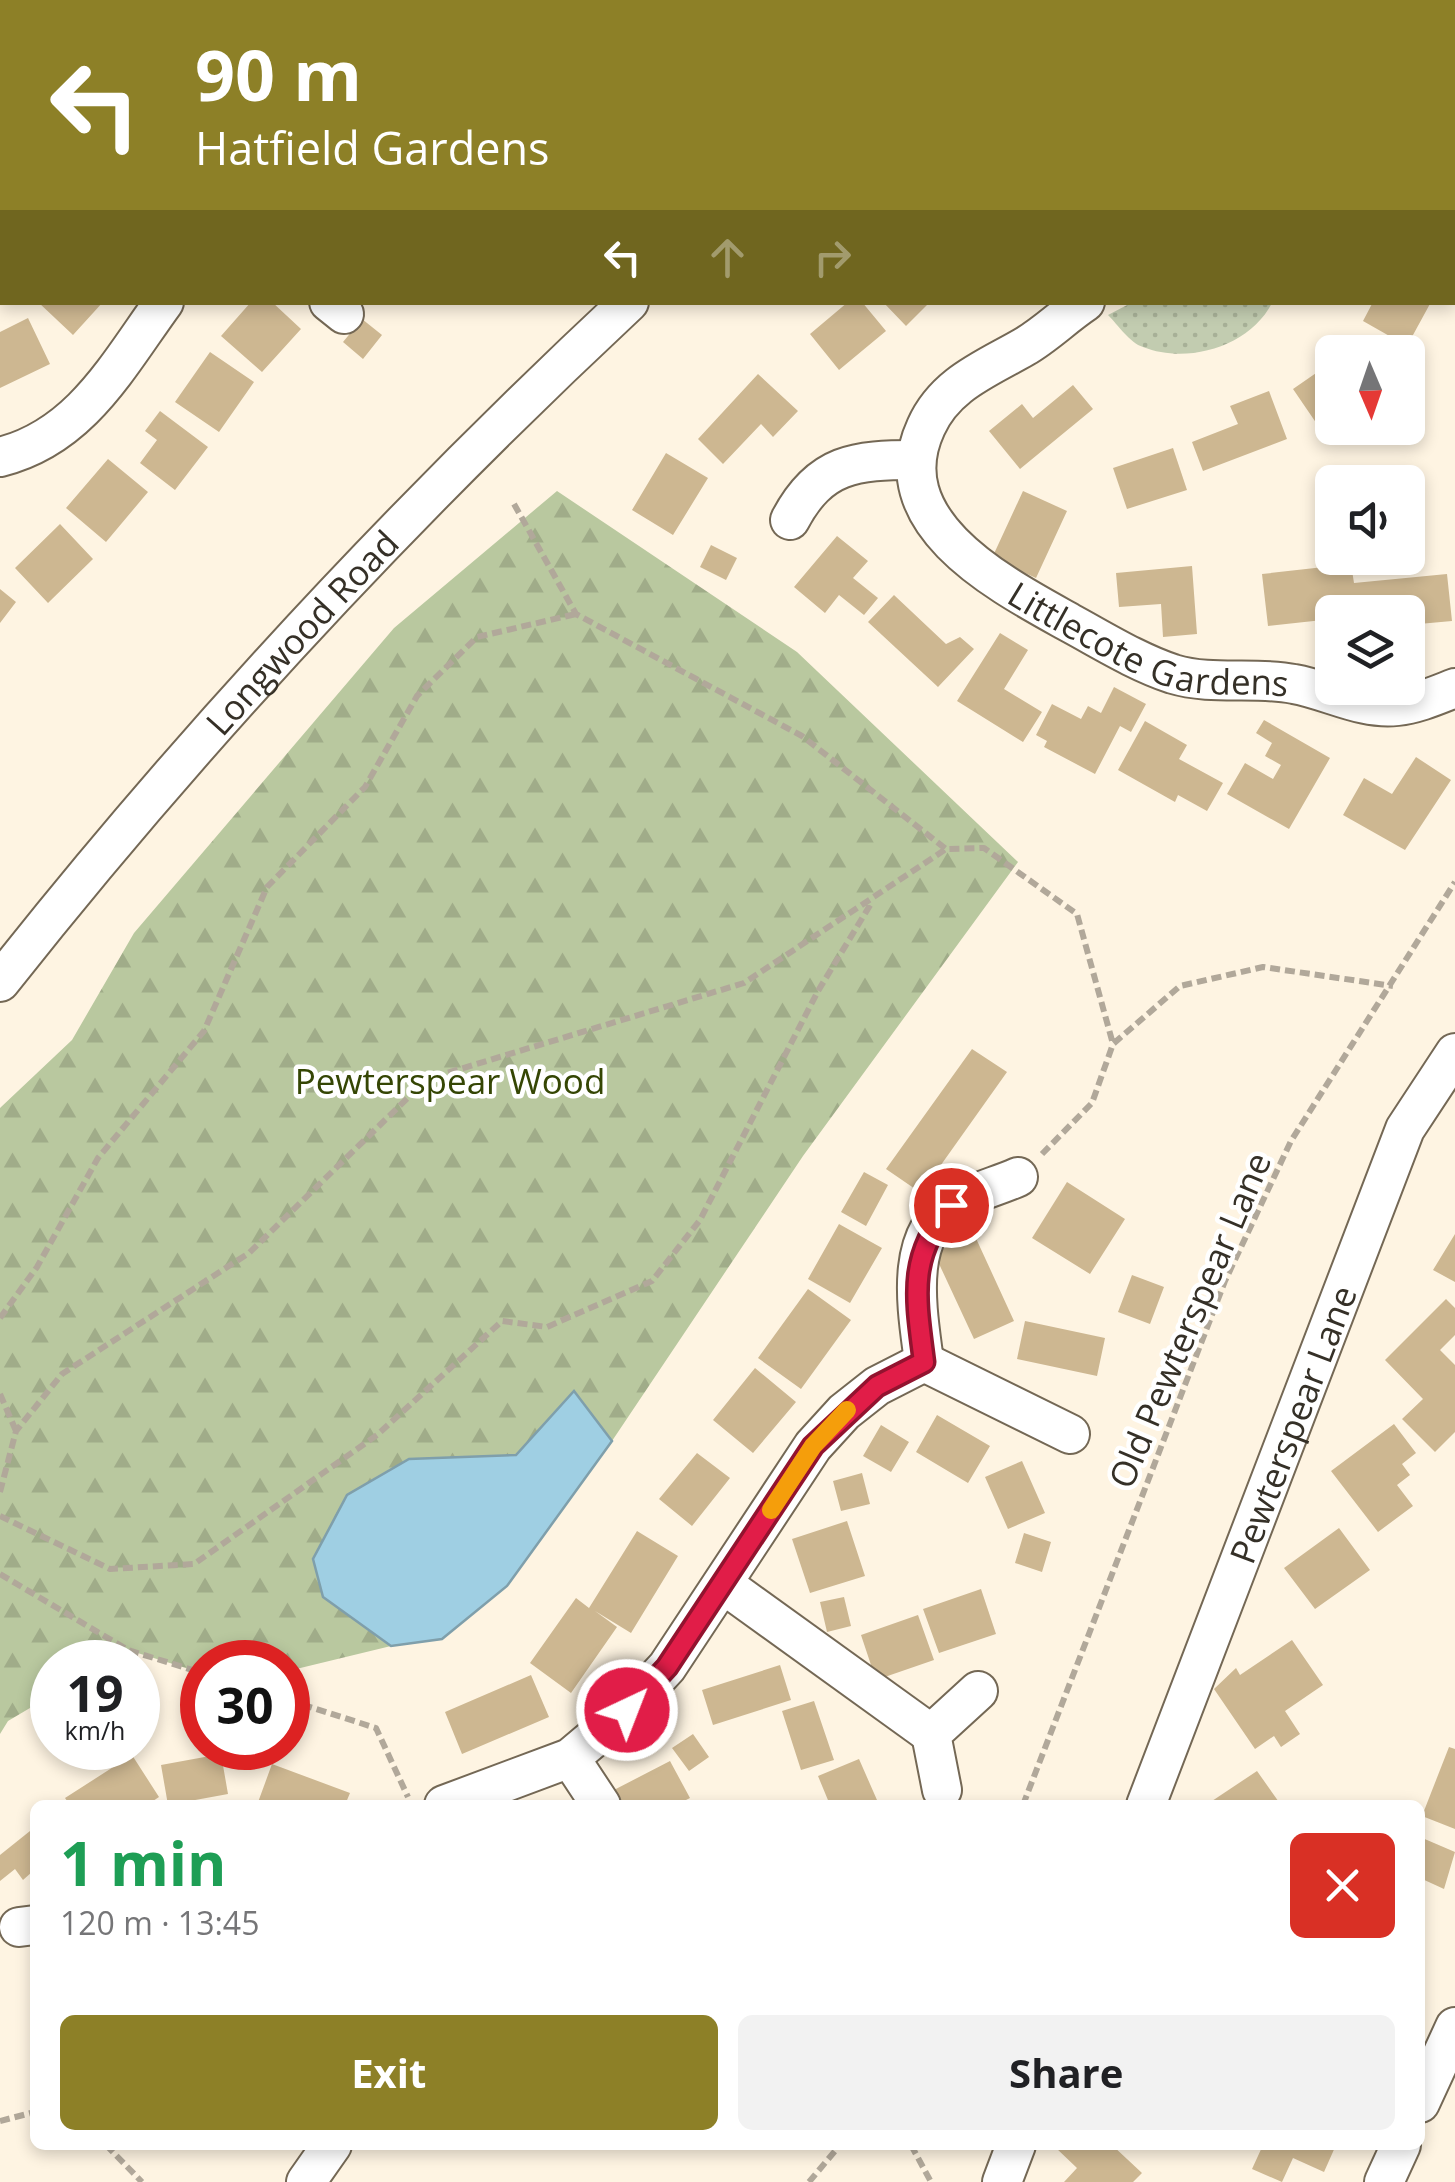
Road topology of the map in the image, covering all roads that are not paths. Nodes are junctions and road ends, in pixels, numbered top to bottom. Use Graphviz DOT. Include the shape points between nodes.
graph roads {
  1 [pos="162,305"];
  2 [pos="626,305"];
  3 [pos="1081,305"];
  4 [pos="0,457"];
  5 [pos="916,460"];
  6 [pos="790,520"];
  7 [pos="1455,688"];
  8 [pos="0,982"];
  9 [pos="1455,1053"];
  10 [pos="1018,1178"];
  11 [pos="924,1362"];
  12 [pos="1070,1434"];
  13 [pos="723,1584"];
  14 [pos="978,1691"];
  15 [pos="931,1734"];
  16 [pos="570,1758"];
  17 [pos="942,1790"];
  18 [pos="457,1800"];
  19 [pos="598,1800"];
  20 [pos="1148,1800"];
  21 [pos="1455,2027"];
  22 [pos="1425,2092"];
  23 [pos="328,2150"];
  24 [pos="1014,2150"];
  25 [pos="306,2182"];
  26 [pos="1002,2182"];
  1 -- 4 [label="street" via="67,428"];
  2 -- 8 [label="street, Longwood Road" via="388,536 165,778"];
  3 -- 5 [label="street" via="952,391 926,425"];
  5 -- 6 [label="street" via="870,460 833,470 806,490"];
  5 -- 7 [label="street, Littlecote Gardens" via="932,519 952,546 1012,590 1141,662 1178,676 1292,683 1364,704 1396,706"];
  9 -- 20 [label="street, Pewterspear Lane" via="1405,1129"];
  10 -- 11 [label="street" via="951,1205 930,1230 917,1266"];
  11 -- 12 [label="street"];
  11 -- 13 [label="street" via="877,1386 813,1446"];
  13 -- 15 [label="street"];
  13 -- 16 [label="street" via="667,1667"];
  14 -- 15 [label="street"];
  15 -- 17 [label="street"];
  16 -- 18 [label="street"];
  16 -- 19 [label="street"];
  21 -- 22 [label="street"];
  23 -- 25 [label="street"];
  24 -- 26 [label="street"];
}
